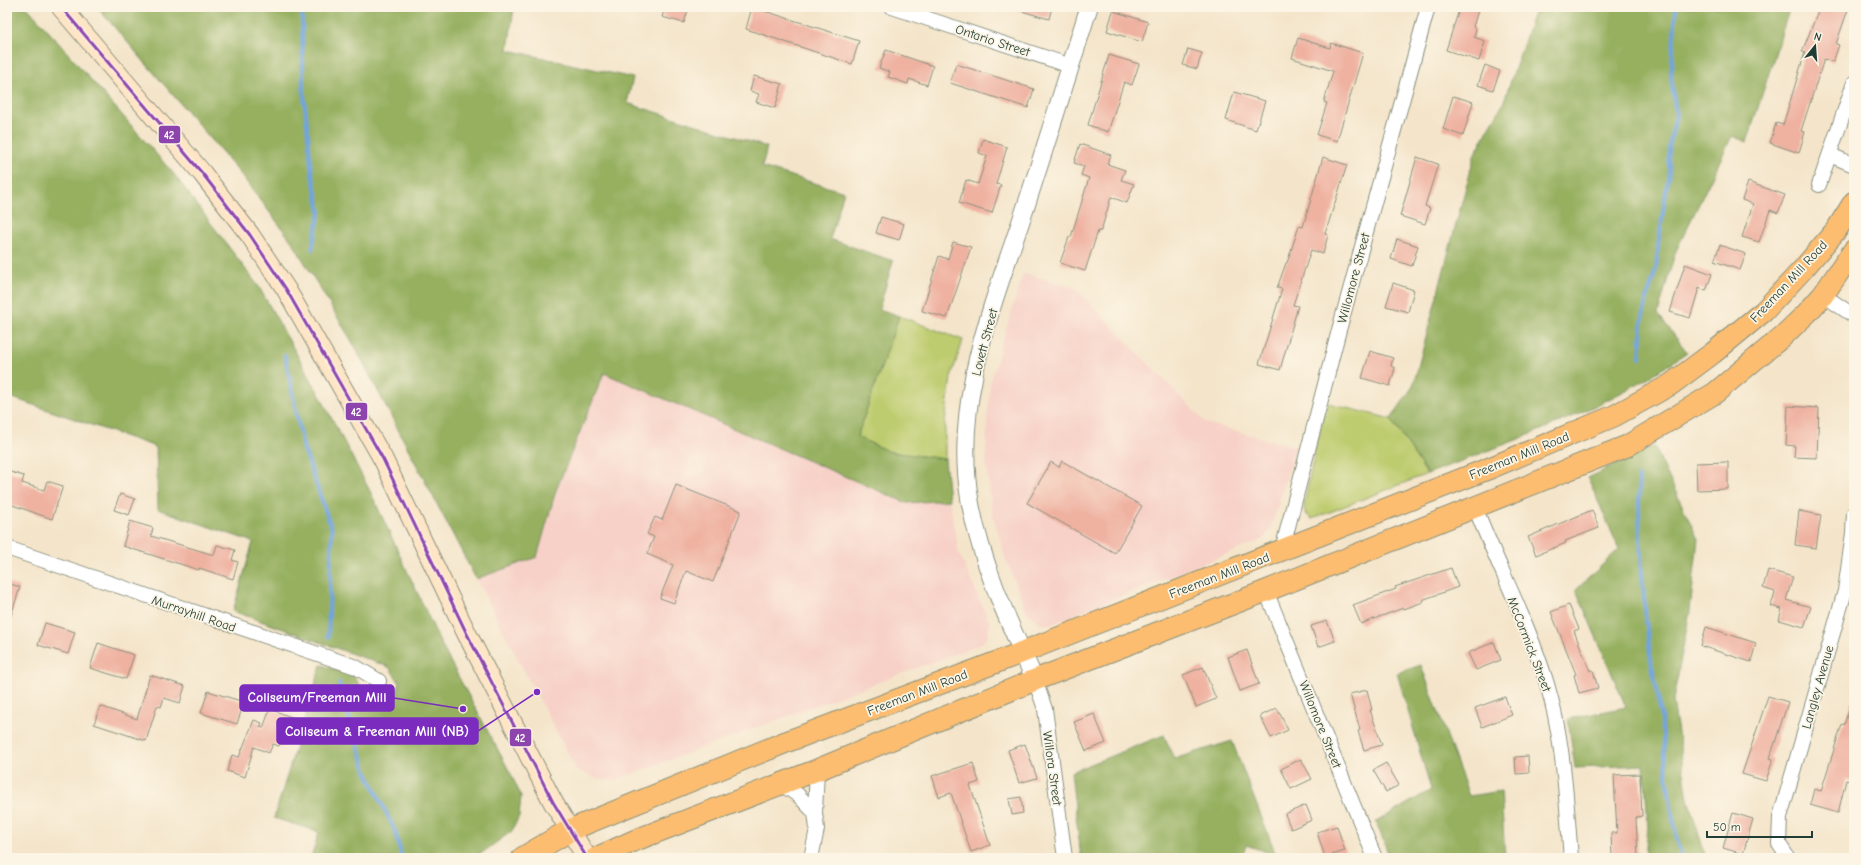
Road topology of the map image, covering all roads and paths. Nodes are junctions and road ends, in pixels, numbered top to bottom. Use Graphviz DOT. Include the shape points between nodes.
graph roads {
  1 [pos="61,7"];
  2 [pos="892,7"];
  3 [pos="1089,7"];
  4 [pos="1428,7"];
  5 [pos="1071,66"];
  6 [pos="1854,83"];
  7 [pos="1830,155"];
  8 [pos="1854,165"];
  9 [pos="1819,185"];
  10 [pos="1854,202"];
  11 [pos="1854,250"];
  12 [pos="1823,295"];
  13 [pos="1854,316"];
  14 [pos="1475,507"];
  15 [pos="1854,513"];
  16 [pos="7,548"];
  17 [pos="1282,550"];
  18 [pos="1266,591"];
  19 [pos="1022,652"];
  20 [pos="1034,680"];
  21 [pos="379,681"];
  22 [pos="817,770"];
  23 [pos="781,784"];
  24 [pos="815,813"];
  25 [pos="570,830"];
  26 [pos="523,858"];
  27 [pos="587,858"];
  28 [pos="596,858"];
  29 [pos="811,858"];
  30 [pos="1065,858"];
  31 [pos="1375,858"];
  32 [pos="1571,858"];
  33 [pos="1788,858"];
  1 -- 25 [label="main road" via="202,173 250,235 286,289 383,459 466,632"];
  2 -- 5 [label="street, Ontario Street"];
  3 -- 5 [label="street, Lovett Street"];
  4 -- 17 [label="street, Willomore Street" via="1339,330"];
  5 -- 19 [label="street, Lovett Street" via="992,310 979,355 968,414 967,472 974,520 985,558"];
  6 -- 7 [label="street"];
  7 -- 8 [label="street"];
  7 -- 9 [label="street"];
  10 -- 17 [label="main road, Freeman Mill Road" via="1828,240 1764,311 1670,385 1614,416"];
  11 -- 12 [label="main road"];
  12 -- 13 [label="street"];
  12 -- 14 [label="main road" via="1778,340 1715,392 1682,413 1627,446"];
  14 -- 18 [label="main road"];
  14 -- 32 [label="street, McCormick Street" via="1538,657 1547,685 1556,720 1562,762"];
  15 -- 33 [label="street, Langley Avenue" via="1854,533 1845,591 1780,817 1779,844"];
  16 -- 21 [label="street, Murrayhill Road" via="356,667"];
  17 -- 19 [label="main road, Freeman Mill Road"];
  18 -- 20 [label="main road"];
  18 -- 31 [label="street, Willomore Street"];
  19 -- 20 [label="street, Lovett Street"];
  19 -- 25 [label="main road, Freeman Mill Road" via="786,742"];
  20 -- 22 [label="main road"];
  20 -- 30 [label="street, Willora Street" via="1045,709"];
  22 -- 23 [label="main road"];
  22 -- 24 [label="street"];
  23 -- 24 [label="street"];
  23 -- 28 [label="main road"];
  24 -- 29 [label="street" via="817,829"];
  25 -- 26 [label="highway, Freeman Mill Road"];
  25 -- 27 [label="main road"];
}
